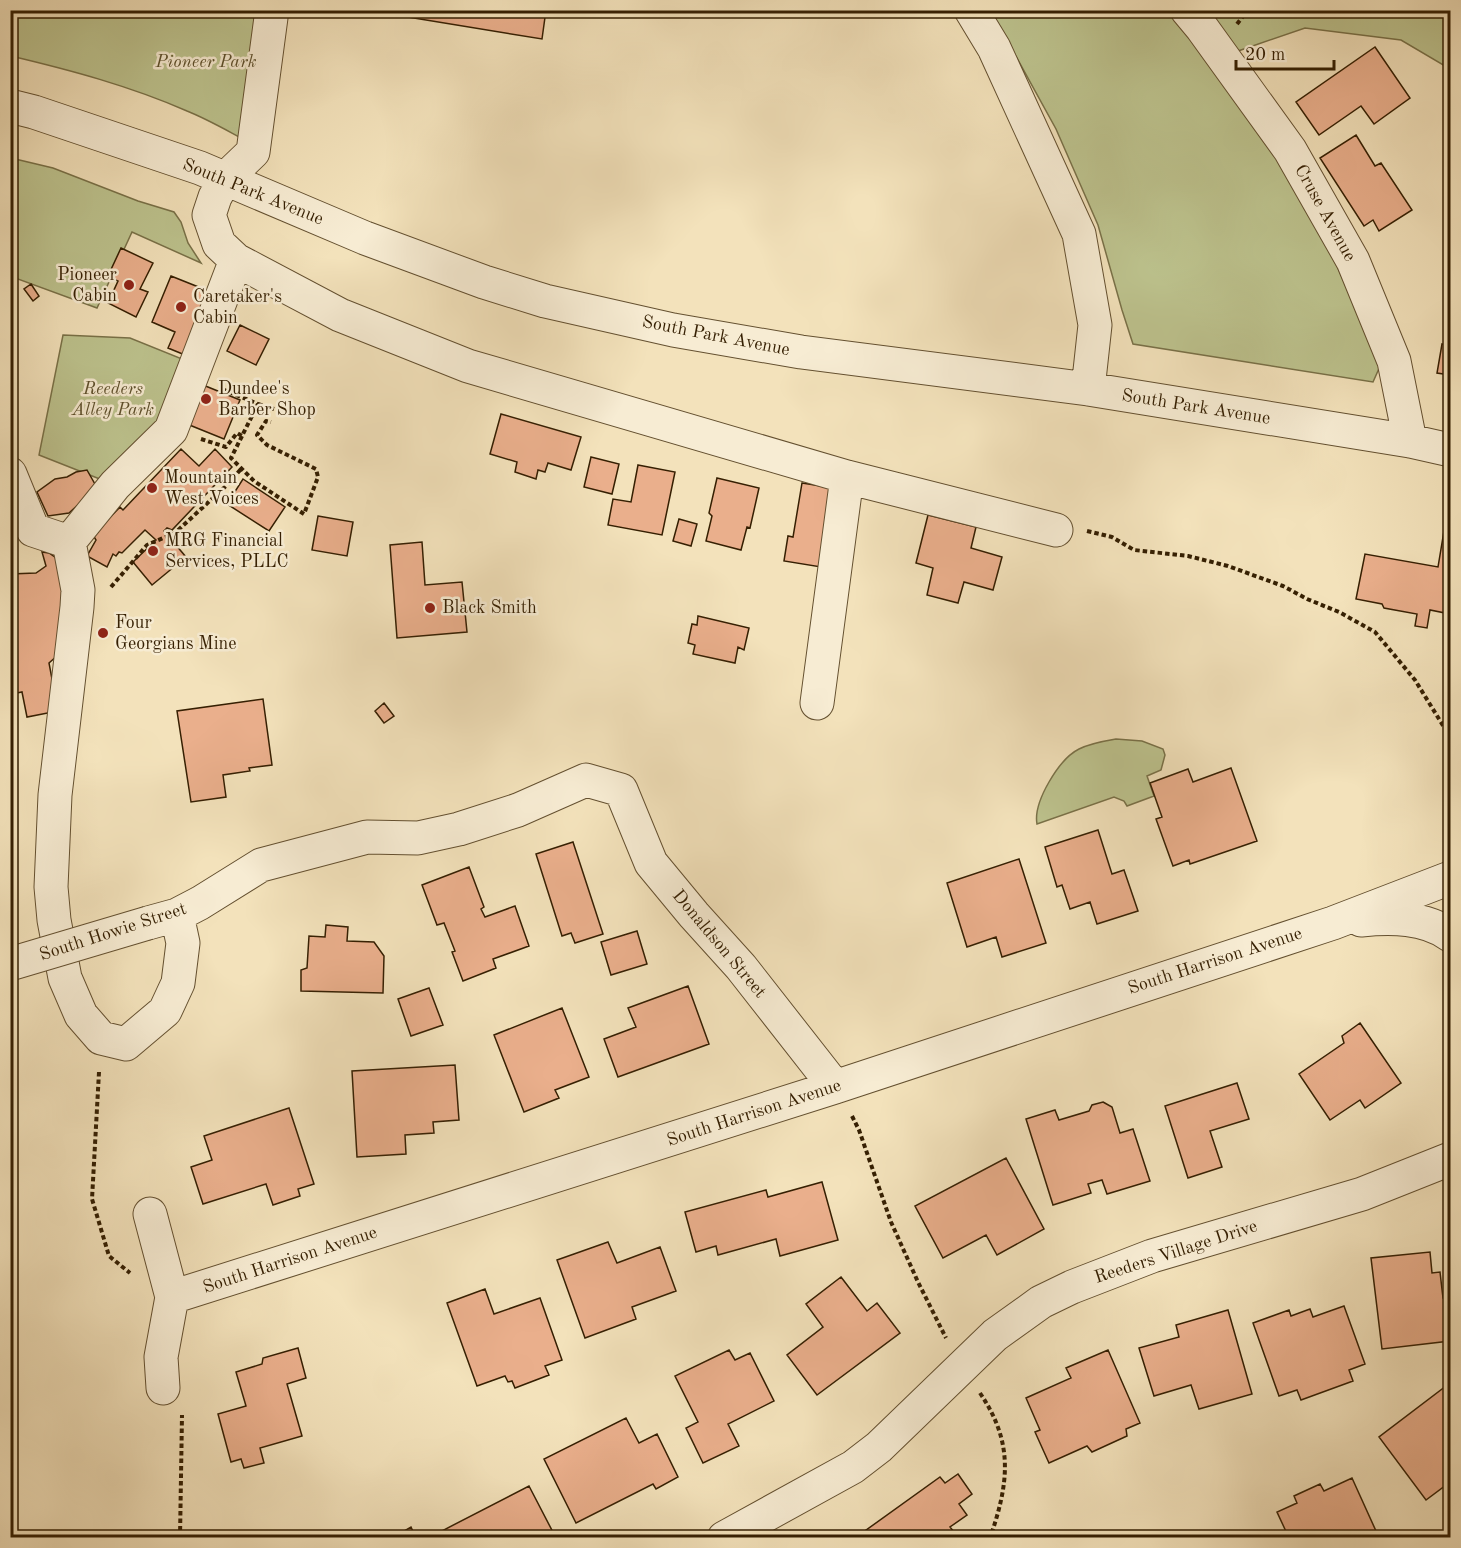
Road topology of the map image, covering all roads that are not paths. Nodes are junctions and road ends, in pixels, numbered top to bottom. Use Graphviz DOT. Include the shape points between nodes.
graph roads {
  1 [pos="272,10"];
  2 [pos="971,10"];
  3 [pos="1187,10"];
  4 [pos="10,106"];
  5 [pos="225,179"];
  6 [pos="230,274"];
  7 [pos="1088,389"];
  8 [pos="1410,441"];
  9 [pos="1450,450"];
  10 [pos="10,474"];
  11 [pos="847,477"];
  12 [pos="1056,530"];
  13 [pos="69,542"];
  14 [pos="817,703"];
  15 [pos="621,790"];
  16 [pos="1450,878"];
  17 [pos="162,919"];
  18 [pos="1333,923"];
  19 [pos="1450,935"];
  20 [pos="10,964"];
  21 [pos="835,1087"];
  22 [pos="1450,1160"];
  23 [pos="150,1214"];
  24 [pos="172,1297"];
  25 [pos="172,1399"];
  26 [pos="724,1538"];
  1 -- 5 [label="street" via="253,152"];
  2 -- 7 [label="street" via="994,48 1078,234 1095,326"];
  3 -- 8 [label="street, Cruse Avenue" via="1290,150 1353,261 1394,361"];
  4 -- 5 [label="street, South Park Avenue"];
  5 -- 6 [label="street" via="209,215"];
  5 -- 7 [label="street, South Park Avenue" via="365,238 545,301 673,330 801,352"];
  6 -- 11 [label="street" via="468,366"];
  6 -- 13 [label="street" via="171,430 115,485"];
  7 -- 8 [label="street, South Park Avenue"];
  8 -- 9 [label="street, South Park Avenue"];
  10 -- 13 [label="street" via="33,530"];
  11 -- 12 [label="street"];
  11 -- 14 [label="street"];
  13 -- 17 [label="street" via="78,590 55,795 51,887 65,978 81,1015 101,1038 126,1044 165,1011 178,983 183,943"];
  15 -- 17 [label="street, South Howie Street" via="586,780 518,810 459,829 418,838 367,837 261,865 201,903"];
  15 -- 21 [label="street, Donaldson Street" via="651,863 741,967"];
  16 -- 18 [label="street, South Harrison Avenue"];
  17 -- 20 [label="street, South Howie Street, bridge"];
  18 -- 19 [label="street, South Harrison Avenue" via="1384,918 1411,920"];
  18 -- 21 [label="street, South Harrison Avenue"];
  21 -- 24 [label="street, South Harrison Avenue"];
  22 -- 26 [label="street, Reeders Village Drive" via="1362,1194 1152,1256 1041,1302 994,1335 879,1447 853,1467"];
  23 -- 24 [label="street"];
  24 -- 25 [label="street" via="161,1357"];
}
